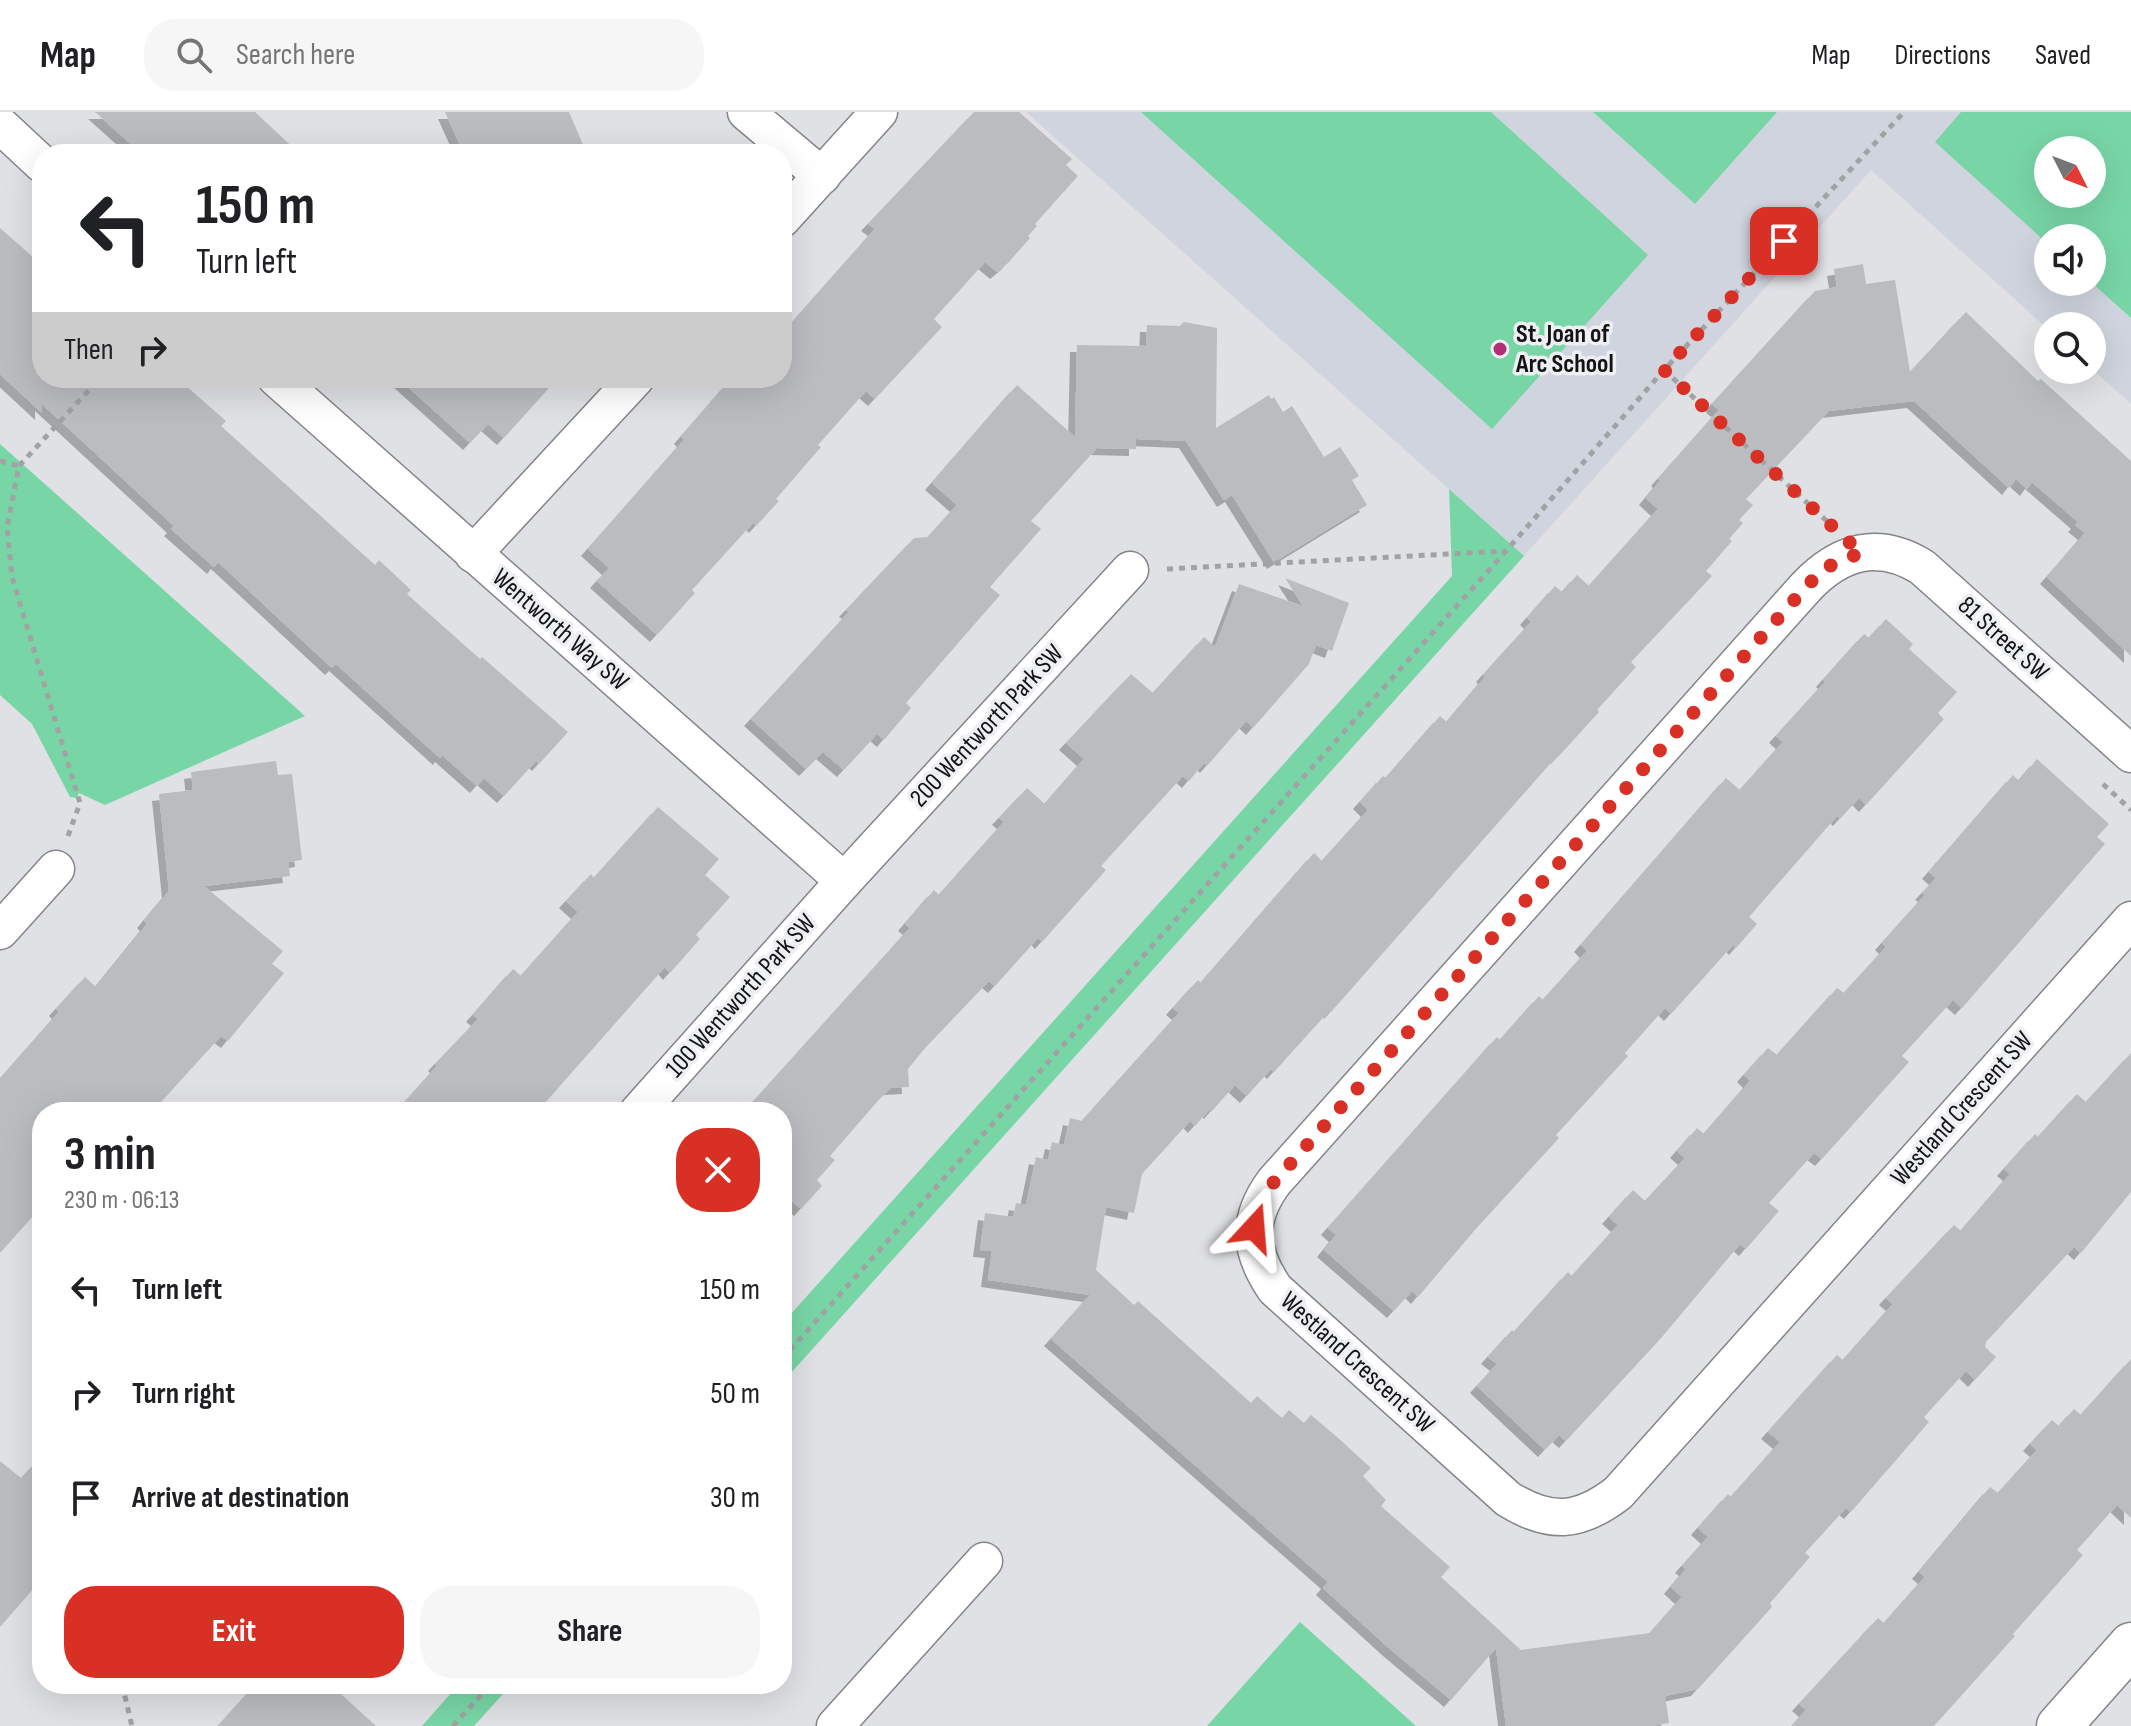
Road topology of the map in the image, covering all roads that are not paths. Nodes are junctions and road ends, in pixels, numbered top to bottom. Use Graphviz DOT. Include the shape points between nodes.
graph roads {
  1 [pos="746,112"];
  2 [pos="879,112"];
  3 [pos="0,125"];
  4 [pos="784,144"];
  5 [pos="792,151"];
  6 [pos="32,155"];
  7 [pos="822,176"];
  8 [pos="792,208"];
  9 [pos="287,388"];
  10 [pos="627,388"];
  11 [pos="473,554"];
  12 [pos="1862,554"];
  13 [pos="1130,570"];
  14 [pos="2131,754"];
  15 [pos="56,869"];
  16 [pos="844,881"];
  17 [pos="2131,920"];
  18 [pos="0,931"];
  19 [pos="647,1102"];
  20 [pos="984,1561"];
  21 [pos="2131,1645"];
  22 [pos="835,1726"];
  23 [pos="2059,1726"];
  1 -- 4 [label="street"];
  2 -- 7 [label="street"];
  3 -- 6 [label="street"];
  5 -- 7 [label="street"];
  7 -- 8 [label="street"];
  9 -- 11 [label="street, Wentworth Way SW"];
  10 -- 11 [label="street"];
  11 -- 16 [label="street, Wentworth Way SW"];
  12 -- 14 [label="street, 81 Street SW" via="1882,551 1922,567"];
  12 -- 17 [label="street, Westland Crescent SW" via="1837,560 1806,587 1274,1182 1262,1198 1253,1241 1275,1289 1508,1499 1553,1518 1599,1507 1618,1493"];
  13 -- 16 [label="street, 200 Wentworth Park SW"];
  15 -- 18 [label="street"];
  16 -- 19 [label="street, 100 Wentworth Park SW"];
  20 -- 22 [label="street"];
  21 -- 23 [label="street"];
}
